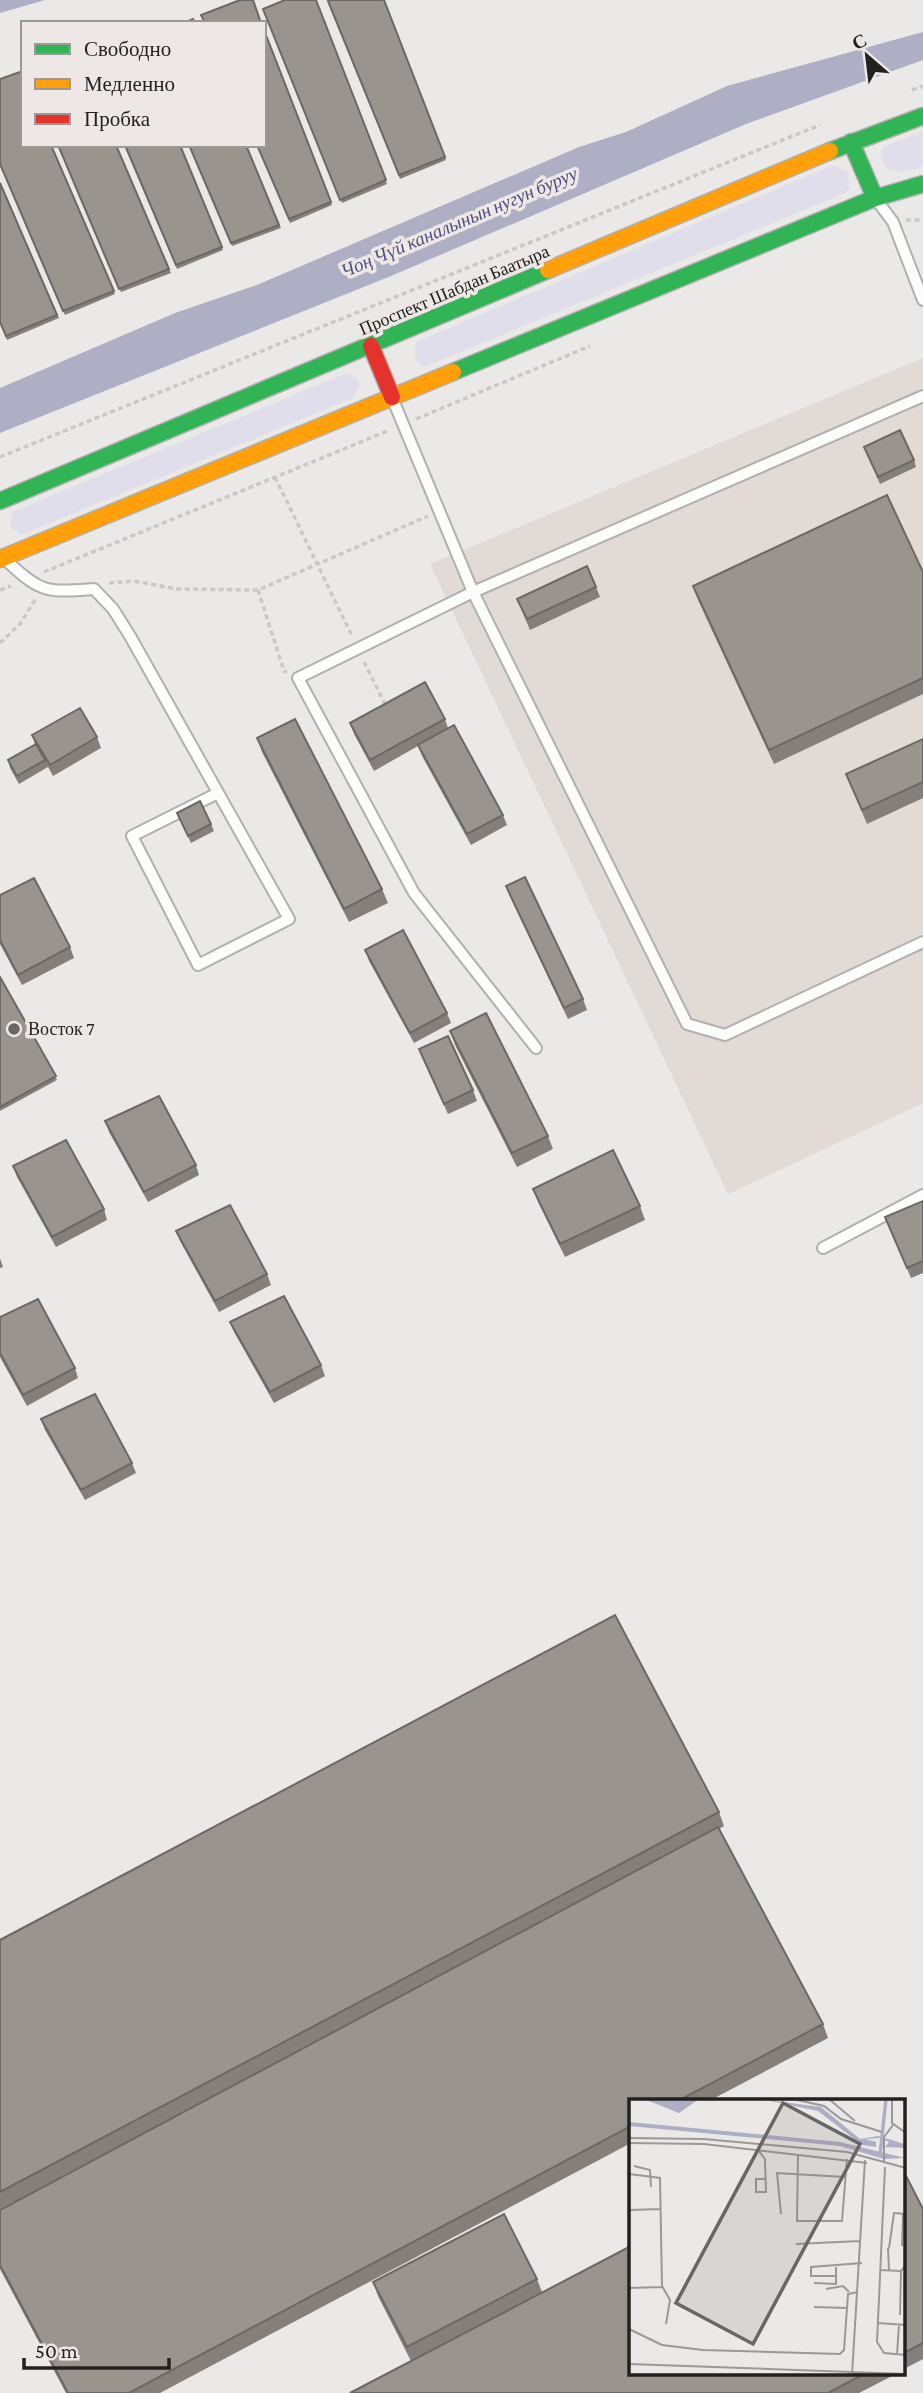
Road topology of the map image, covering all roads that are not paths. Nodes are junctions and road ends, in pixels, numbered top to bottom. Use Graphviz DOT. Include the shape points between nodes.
graph roads {
  1 [pos="923,116"];
  2 [pos="851,142"];
  3 [pos="923,184"];
  4 [pos="875,198"];
  5 [pos="923,300"];
  6 [pos="371,346"];
  7 [pos="923,396"];
  8 [pos="392,397"];
  9 [pos="0,501"];
  10 [pos="1,556"];
  11 [pos="473,592"];
  12 [pos="218,793"];
  13 [pos="923,942"];
  14 [pos="536,1048"];
  15 [pos="923,1195"];
  16 [pos="823,1248"];
  1 -- 2 [label="main road, Проспект Шабдан Баатыра"];
  2 -- 4 [label="main road"];
  2 -- 6 [label="main road, Проспект Шабдан Баатыра"];
  3 -- 4 [label="main road"];
  4 -- 5 [label="lane" via="893,222"];
  4 -- 8 [label="main road"];
  6 -- 8 [label="main road"];
  6 -- 9 [label="main road, Проспект Шабдан Баатыра"];
  7 -- 11 [label="lane"];
  8 -- 10 [label="main road"];
  8 -- 11 [label="lane"];
  10 -- 12 [label="lane" via="37,587 57,592 94,589 130,636"];
  11 -- 13 [label="lane" via="687,1024 725,1035"];
  11 -- 14 [label="lane" via="298,678 414,893"];
  12 -- 12 [label="lane" via="289,919 198,965 132,836"];
  15 -- 16 [label="lane"];
}
